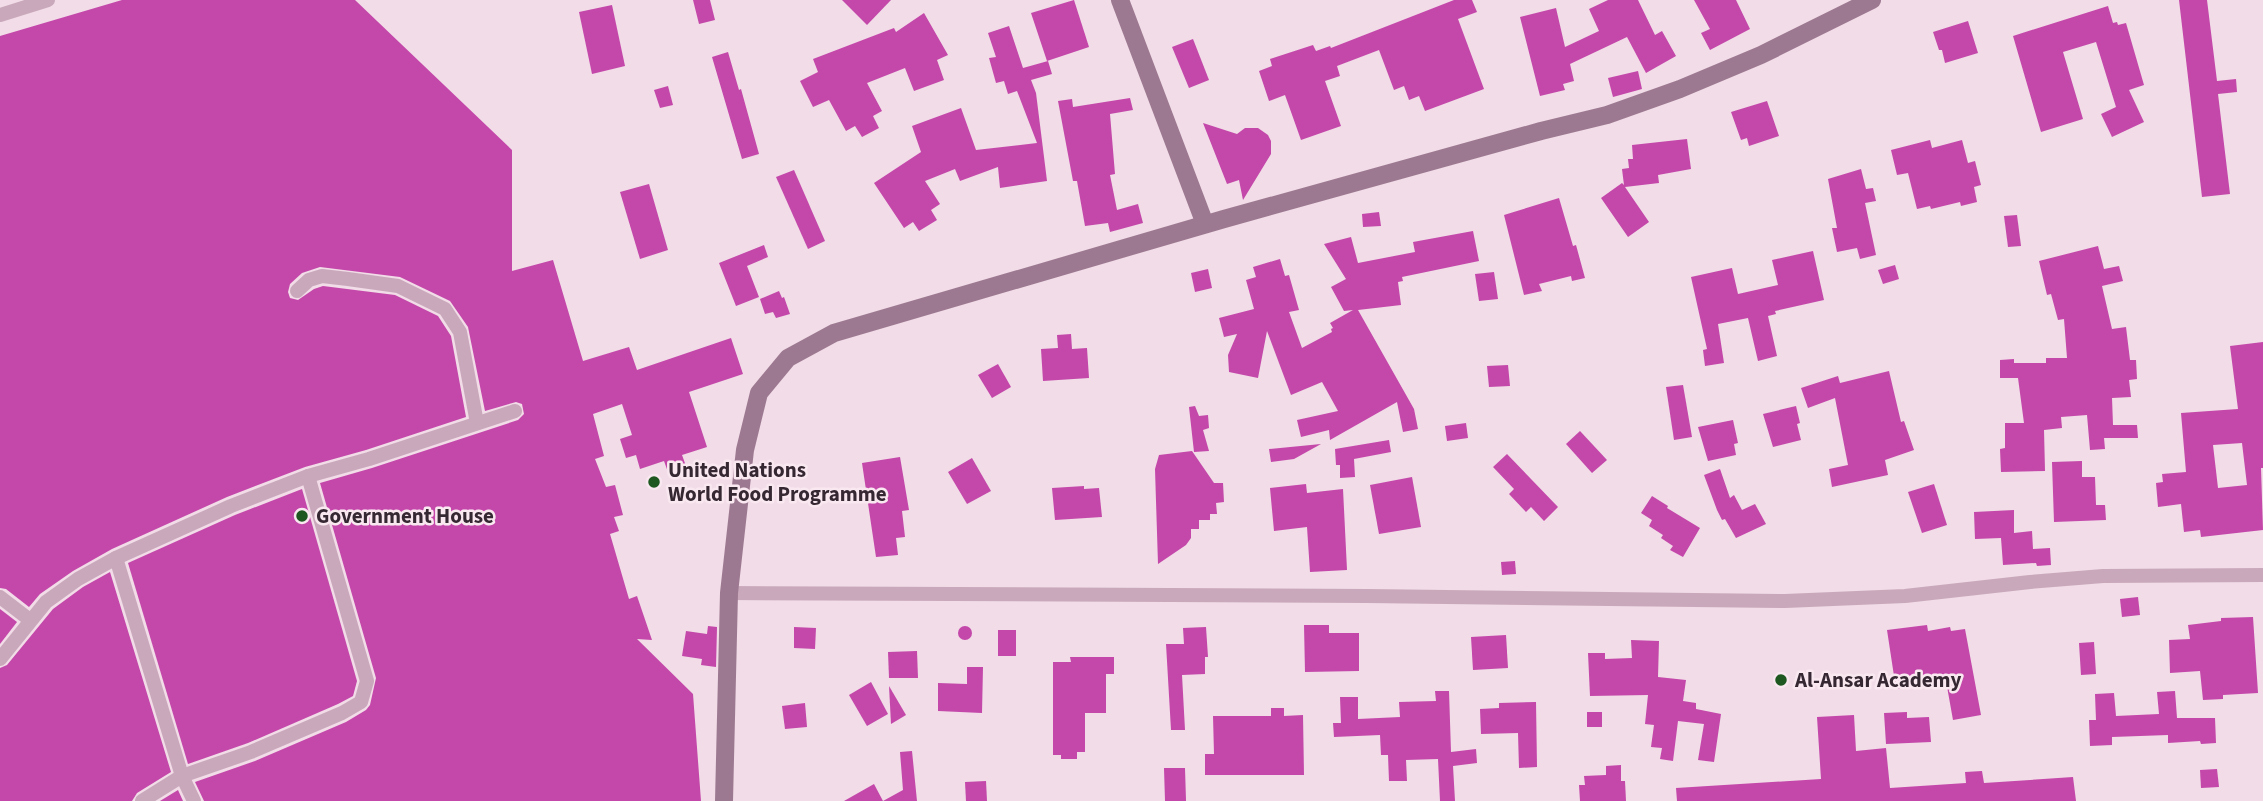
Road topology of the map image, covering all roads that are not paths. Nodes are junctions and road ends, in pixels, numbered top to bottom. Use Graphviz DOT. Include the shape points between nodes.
graph roads {
  1 [pos="48,0"];
  2 [pos="1120,0"];
  3 [pos="1872,0"];
  4 [pos="0,15"];
  5 [pos="1205,224"];
  6 [pos="297,290"];
  7 [pos="515,411"];
  8 [pos="477,423"];
  9 [pos="308,476"];
  10 [pos="116,558"];
  11 [pos="2263,575"];
  12 [pos="729,593"];
  13 [pos="0,597"];
  14 [pos="30,620"];
  15 [pos="0,659"];
  16 [pos="183,776"];
  17 [pos="142,801"];
  18 [pos="194,801"];
  19 [pos="724,801"];
  1 -- 4 [label="street"];
  2 -- 5 [label="street"];
  3 -- 5 [label="street" via="1761,55 1607,115"];
  5 -- 12 [label="street" via="834,333 788,358 759,393 745,450"];
  6 -- 8 [label="street" via="322,276 348,279 398,286 445,309 460,332"];
  7 -- 8 [label="street"];
  8 -- 9 [label="street"];
  9 -- 10 [label="street"];
  9 -- 16 [label="street" via="367,681 361,702 262,747"];
  10 -- 14 [label="street" via="46,602"];
  10 -- 16 [label="street"];
  11 -- 12 [label="street" via="2102,576 1905,596 1785,601"];
  12 -- 19 [label="street"];
  13 -- 14 [label="street"];
  14 -- 15 [label="street"];
  16 -- 17 [label="street"];
  16 -- 18 [label="street"];
}
